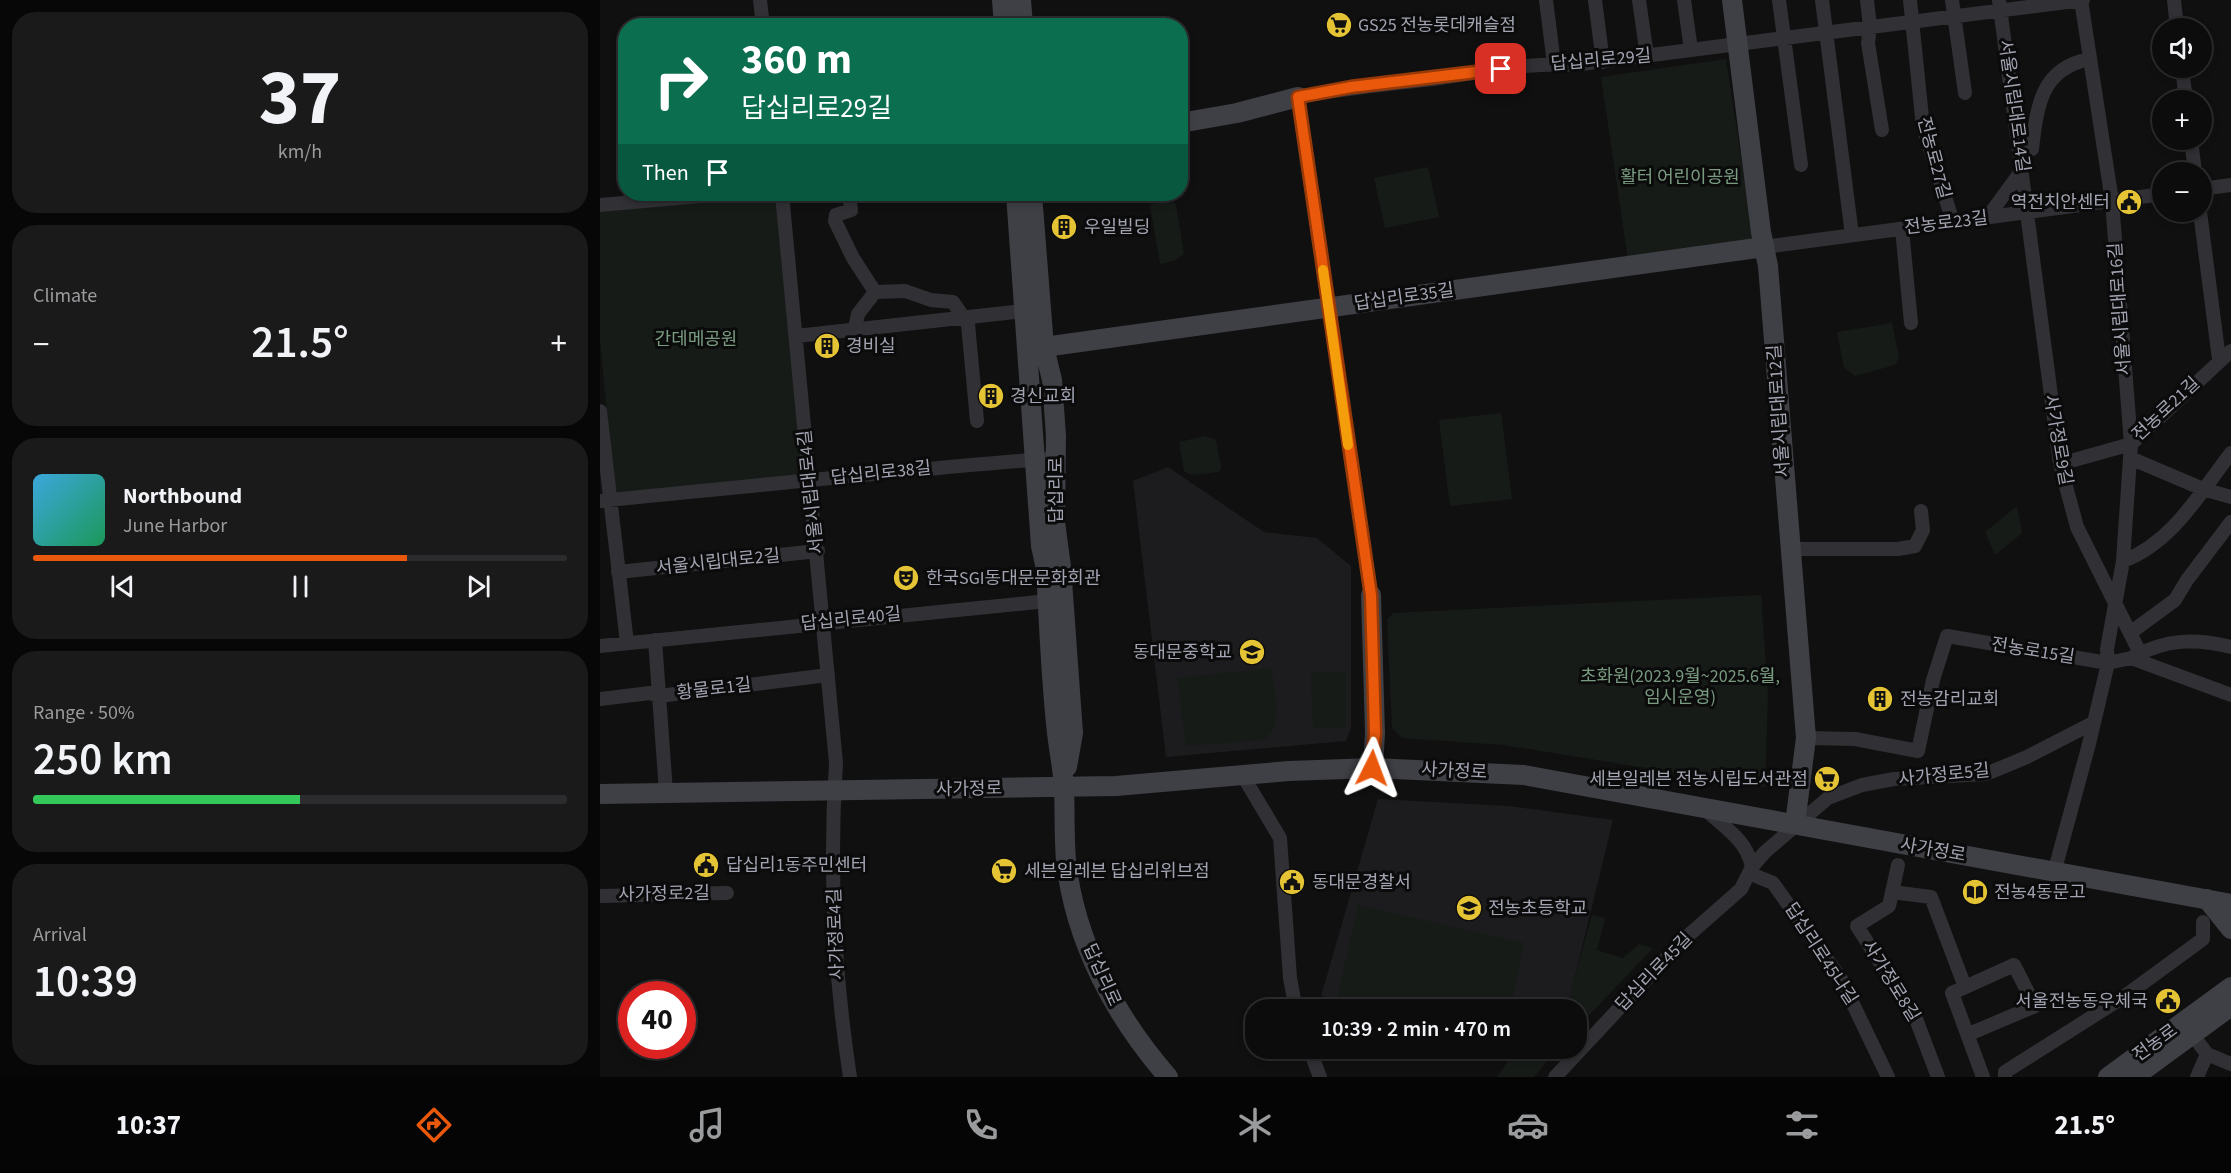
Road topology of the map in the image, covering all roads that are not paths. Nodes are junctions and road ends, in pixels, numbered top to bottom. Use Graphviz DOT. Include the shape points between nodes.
graph roads {
  1 [pos="760,0"];
  2 [pos="1002,0"];
  3 [pos="1021,0"];
  4 [pos="1546,0"];
  5 [pos="1595,0"];
  6 [pos="1639,0"];
  7 [pos="1684,0"];
  8 [pos="1732,0"];
  9 [pos="1779,0"];
  10 [pos="1822,0"];
  11 [pos="1867,0"];
  12 [pos="1910,0"];
  13 [pos="1952,0"];
  14 [pos="2082,0"];
  15 [pos="2174,0"];
  16 [pos="2000,5"];
  17 [pos="1954,16"];
  18 [pos="763,18"];
  19 [pos="1003,18"];
  20 [pos="1022,18"];
  21 [pos="2176,18"];
  22 [pos="1913,21"];
  23 [pos="1870,27"];
  24 [pos="1827,33"];
  25 [pos="1785,38"];
  26 [pos="1738,44"];
  27 [pos="1691,50"];
  28 [pos="1647,56"];
  29 [pos="2090,58"];
  30 [pos="1603,62"];
  31 [pos="1554,64"];
  32 [pos="1965,93"];
  33 [pos="1298,97"];
  34 [pos="1188,122"];
  35 [pos="1882,130"];
  36 [pos="2020,153"];
  37 [pos="1801,165"];
  38 [pos="2022,170"];
  39 [pos="2231,185"];
  40 [pos="2212,188"];
  41 [pos="2152,196"];
  42 [pos="644,201"];
  43 [pos="783,201"];
  44 [pos="850,201"];
  45 [pos="1016,201"];
  46 [pos="1033,201"];
  47 [pos="2112,201"];
  48 [pos="600,205"];
  49 [pos="2028,213"];
  50 [pos="1987,218"];
  51 [pos="1953,222"];
  52 [pos="2202,222"];
  53 [pos="1902,229"];
  54 [pos="1852,235"];
  55 [pos="1764,246"];
  56 [pos="875,292"];
  57 [pos="1329,308"];
  58 [pos="1024,311"];
  59 [pos="962,317"];
  60 [pos="1911,323"];
  61 [pos="855,328"];
  62 [pos="796,336"];
  63 [pos="1044,347"];
  64 [pos="2227,358"];
  65 [pos="600,411"];
  66 [pos="977,421"];
  67 [pos="2131,444"];
  68 [pos="2231,453"];
  69 [pos="603,455"];
  70 [pos="1055,458"];
  71 [pos="2130,458"];
  72 [pos="1035,460"];
  73 [pos="2060,464"];
  74 [pos="810,481"];
  75 [pos="2204,489"];
  76 [pos="2231,497"];
  77 [pos="605,500"];
  78 [pos="1921,511"];
  79 [pos="2231,522"];
  80 [pos="1791,549"];
  81 [pos="818,552"];
  82 [pos="2123,561"];
  83 [pos="618,572"];
  84 [pos="1371,595"];
  85 [pos="1048,601"];
  86 [pos="2115,606"];
  87 [pos="825,622"];
  88 [pos="2130,633"];
  89 [pos="655,640"];
  90 [pos="627,643"];
  91 [pos="600,646"];
  92 [pos="2231,647"];
  93 [pos="2136,656"];
  94 [pos="2108,663"];
  95 [pos="828,675"];
  96 [pos="2231,695"];
  97 [pos="659,696"];
  98 [pos="600,699"];
  99 [pos="2093,723"];
  100 [pos="1806,738"];
  101 [pos="1372,768"];
  102 [pos="1243,776"];
  103 [pos="600,783"];
  104 [pos="1064,787"];
  105 [pos="834,790"];
  106 [pos="666,792"];
  107 [pos="600,794"];
  108 [pos="621,794"];
  109 [pos="600,805"];
  110 [pos="1704,808"];
  111 [pos="1796,824"];
  112 [pos="1898,865"];
  113 [pos="1754,872"];
  114 [pos="2054,873"];
  115 [pos="1892,892"];
  116 [pos="728,893"];
  117 [pos="600,896"];
  118 [pos="2222,901"];
  119 [pos="2203,922"];
  120 [pos="2231,929"];
  121 [pos="1965,987"];
  122 [pos="2231,987"];
  123 [pos="1294,999"];
  124 [pos="2231,1006"];
  125 [pos="1969,1034"];
  126 [pos="2192,1034"];
  127 [pos="2207,1054"];
  128 [pos="1313,1059"];
  129 [pos="2231,1064"];
  130 [pos="850,1077"];
  131 [pos="1168,1077"];
  132 [pos="1320,1077"];
  133 [pos="1555,1077"];
  134 [pos="1888,1077"];
  135 [pos="1938,1077"];
  136 [pos="1983,1077"];
  137 [pos="2005,1077"];
  138 [pos="2108,1077"];
  139 [pos="2134,1077"];
  140 [pos="2197,1077"];
  1 -- 18 [label="street"];
  2 -- 19 [label="main road"];
  3 -- 20 [label="main road"];
  4 -- 31 [label="street"];
  5 -- 30 [label="street"];
  6 -- 28 [label="street"];
  7 -- 27 [label="street"];
  8 -- 26 [label="main road, 서울시립대로12길"];
  9 -- 25 [label="street"];
  10 -- 24 [label="street"];
  11 -- 23 [label="street"];
  12 -- 22 [label="street, 전농로27길"];
  13 -- 17 [label="street"];
  14 -- 16 [label="street"];
  14 -- 29 [label="street, 서울시립대로16길"];
  15 -- 21 [label="street"];
  16 -- 17 [label="street"];
  16 -- 36 [label="street, 서울시립대로14길"];
  17 -- 22 [label="street"];
  17 -- 32 [label="street"];
  22 -- 23 [label="street"];
  22 -- 51 [label="street, 전농로27길" via="1923,128"];
  23 -- 24 [label="street"];
  23 -- 35 [label="street" via="1868,43"];
  24 -- 25 [label="street"];
  24 -- 54 [label="street"];
  25 -- 26 [label="street"];
  25 -- 37 [label="street"];
  26 -- 27 [label="street, 답십리로29길"];
  26 -- 55 [label="main road, 서울시립대로12길"];
  27 -- 28 [label="street, 답십리로29길"];
  28 -- 30 [label="street, 답십리로29길"];
  29 -- 36 [label="street" via="2058,71 2042,93 2032,149"];
  29 -- 47 [label="street, 서울시립대로16길"];
  30 -- 31 [label="street, 답십리로29길"];
  31 -- 33 [label="street, 답십리로29길" via="1351,87"];
  33 -- 34 [label="main road, 답십리로29길"];
  33 -- 57 [label="street"];
  36 -- 38 [label="street, 서울시립대로14길"];
  38 -- 49 [label="street, 서울시립대로14길"];
  38 -- 50 [label="street"];
  39 -- 40 [label="street"];
  41 -- 47 [label="street, 전농로23길"];
  42 -- 48 [label="street"];
  43 -- 62 [label="street, 서울시립대로4길"];
  44 -- 56 [label="street" via="851,210 836,215 835,221"];
  45 -- 58 [label="main road, 답십리로"];
  46 -- 63 [label="main road, 답십리로"];
  47 -- 49 [label="street, 전농로23길"];
  47 -- 67 [label="street, 서울시립대로16길"];
  49 -- 50 [label="street, 전농로23길"];
  49 -- 73 [label="street, 사가정로9길"];
  50 -- 51 [label="street, 전농로23길"];
  51 -- 53 [label="street, 전농로23길"];
  52 -- 64 [label="street"];
  53 -- 54 [label="street, 전농로23길"];
  53 -- 60 [label="street"];
  54 -- 55 [label="street, 전농로23길"];
  55 -- 57 [label="main road, 답십리로35길"];
  55 -- 80 [label="main road, 서울시립대로12길"];
  56 -- 59 [label="street" via="905,291 953,302"];
  56 -- 61 [label="street" via="858,314"];
  57 -- 63 [label="main road, 답십리로35길"];
  57 -- 84 [label="street"];
  58 -- 59 [label="street"];
  58 -- 72 [label="main road, 답십리로"];
  59 -- 61 [label="street"];
  59 -- 66 [label="street" via="968,324"];
  61 -- 62 [label="street"];
  62 -- 74 [label="street, 서울시립대로4길"];
  63 -- 70 [label="main road, 답십리로" via="1052,380"];
  64 -- 67 [label="street, 전농로21길"];
  65 -- 69 [label="street"];
  67 -- 71 [label="street, 서울시립대로16길"];
  67 -- 73 [label="street, 전농로21길"];
  68 -- 75 [label="street"];
  69 -- 77 [label="street"];
  70 -- 72 [label="street, 답십리로38길"];
  70 -- 104 [label="main road, 답십리로" via="1057,545 1062,567 1073,733"];
  71 -- 75 [label="street"];
  71 -- 82 [label="street, 서울시립대로16길"];
  72 -- 74 [label="street, 답십리로38길" via="902,469"];
  72 -- 85 [label="main road, 답십리로"];
  73 -- 86 [label="street, 사가정로9길" via="2077,527"];
  74 -- 77 [label="street, 답십리로38길"];
  74 -- 81 [label="street, 서울시립대로4길"];
  75 -- 76 [label="street"];
  75 -- 82 [label="street" via="2167,534 2143,554"];
  77 -- 83 [label="street"];
  78 -- 80 [label="street" via="1923,530 1915,546"];
  79 -- 88 [label="street" via="2175,600"];
  80 -- 100 [label="main road, 서울시립대로12길"];
  81 -- 83 [label="street, 서울시립대로2길"];
  81 -- 87 [label="street, 서울시립대로4길"];
  82 -- 86 [label="street, 서울시립대로16길"];
  83 -- 90 [label="street"];
  84 -- 101 [label="main road" via="1375,733"];
  85 -- 87 [label="street, 답십리로40길"];
  85 -- 104 [label="main road, 답십리로"];
  86 -- 88 [label="street, 사가정로9길"];
  86 -- 94 [label="street, 서울시립대로16길"];
  87 -- 89 [label="street, 답십리로40길"];
  87 -- 95 [label="street, 서울시립대로4길"];
  88 -- 93 [label="street, 사가정로9길"];
  89 -- 90 [label="street, 답십리로40길"];
  89 -- 97 [label="street"];
  90 -- 91 [label="street, 답십리로40길"];
  92 -- 93 [label="street, 전농로15길" via="2183,640"];
  93 -- 94 [label="street, 전농로15길"];
  93 -- 96 [label="street"];
  94 -- 99 [label="street"];
  94 -- 100 [label="street, 전농로15길" via="1947,636 1917,751 1855,739"];
  95 -- 97 [label="street, 황물로1길"];
  95 -- 105 [label="street, 서울시립대로4길" via="836,763"];
  97 -- 98 [label="street, 황물로1길" via="650,693"];
  97 -- 106 [label="street"];
  99 -- 111 [label="street, 사가정로5길" via="1986,774 1894,779 1841,791"];
  99 -- 114 [label="street"];
  100 -- 111 [label="main road, 서울시립대로12길"];
  101 -- 102 [label="main road, 사가정로"];
  101 -- 110 [label="main road, 사가정로" via="1524,775"];
  102 -- 104 [label="main road, 사가정로"];
  102 -- 123 [label="street" via="1280,838"];
  103 -- 108 [label="main road"];
  104 -- 105 [label="main road, 사가정로"];
  104 -- 131 [label="main road, 답십리로" via="1066,863 1087,944 1123,1019"];
  105 -- 106 [label="main road, 사가정로"];
  105 -- 130 [label="street, 사가정로4길" via="834,937"];
  106 -- 108 [label="main road, 사가정로"];
  107 -- 108 [label="main road, 사가정로"];
  108 -- 109 [label="main road"];
  110 -- 111 [label="main road, 사가정로"];
  110 -- 113 [label="street" via="1741,840"];
  111 -- 113 [label="street, 답십리로45길"];
  111 -- 114 [label="main road, 사가정로"];
  112 -- 115 [label="street, 사가정로8길"];
  113 -- 133 [label="street, 답십리로45길" via="1682,941"];
  113 -- 134 [label="street, 답십리로45나길" via="1773,883 1841,979"];
  114 -- 118 [label="main road, 사가정로"];
  115 -- 121 [label="street" via="1931,897"];
  115 -- 135 [label="street, 사가정로8길" via="1889,906 1857,926 1916,1019"];
  116 -- 117 [label="street, 사가정로2길"];
  118 -- 120 [label="main road"];
  119 -- 137 [label="street" via="2203,939 2125,996 2005,1072"];
  121 -- 125 [label="street" via="1952,993"];
  121 -- 125 [label="street" via="2014,965 2035,1006"];
  122 -- 138 [label="main road, 전농로"];
  124 -- 126 [label="main road, 전농로"];
  125 -- 136 [label="street"];
  126 -- 127 [label="street"];
  126 -- 139 [label="main road, 전농로"];
  127 -- 129 [label="street"];
  127 -- 140 [label="street"];
  128 -- 132 [label="street"];
}
